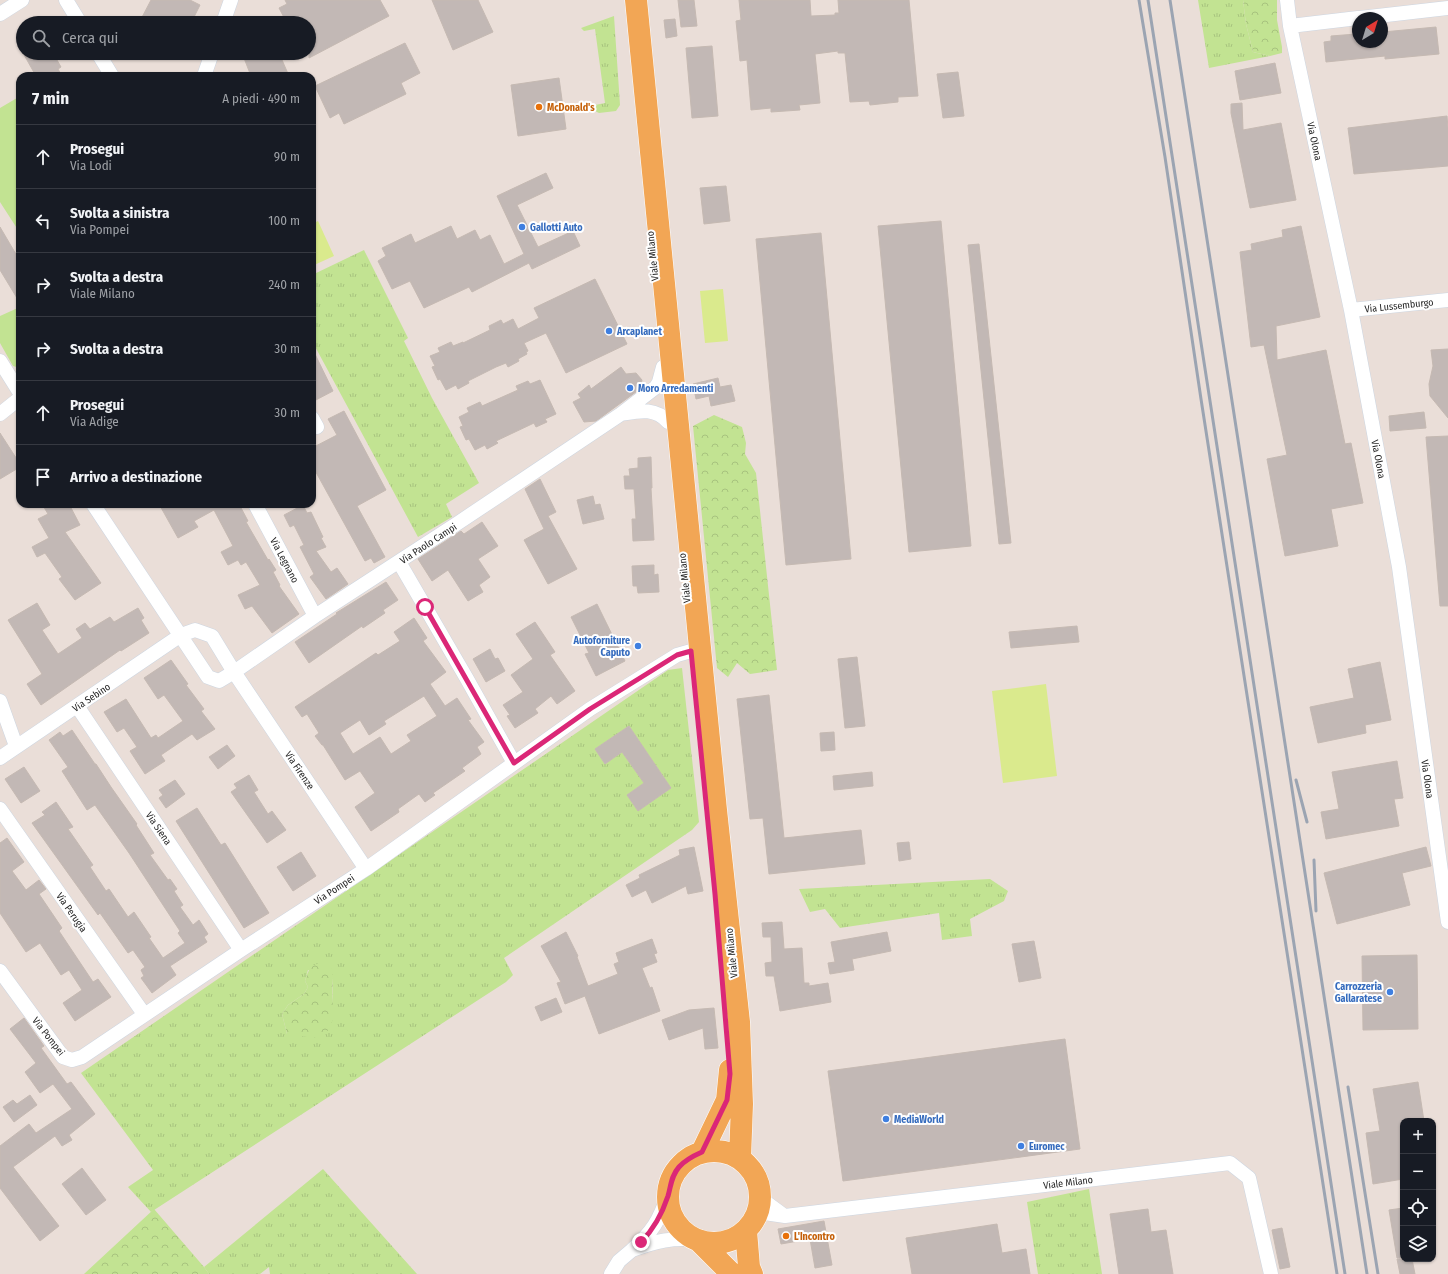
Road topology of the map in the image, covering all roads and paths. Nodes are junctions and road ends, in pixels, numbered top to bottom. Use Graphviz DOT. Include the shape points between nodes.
graph roads {
  1 [pos="22,0"];
  2 [pos="66,0"];
  3 [pos="232,0"];
  4 [pos="623,0"];
  5 [pos="636,0"];
  6 [pos="1287,0"];
  7 [pos="1448,8"];
  8 [pos="0,14"];
  9 [pos="1388,15"];
  10 [pos="76,16"];
  11 [pos="226,16"];
  12 [pos="1352,19"];
  13 [pos="1290,26"];
  14 [pos="102,60"];
  15 [pos="210,60"];
  16 [pos="110,72"];
  17 [pos="205,72"];
  18 [pos="1448,300"];
  19 [pos="1351,310"];
  20 [pos="0,361"];
  21 [pos="663,367"];
  22 [pos="16,387"];
  23 [pos="16,401"];
  24 [pos="0,414"];
  25 [pos="621,414"];
  26 [pos="668,422"];
  27 [pos="97,508"];
  28 [pos="257,508"];
  29 [pos="399,562"];
  30 [pos="314,616"];
  31 [pos="181,635"];
  32 [pos="691,651"];
  33 [pos="234,672"];
  34 [pos="0,701"];
  35 [pos="77,706"];
  36 [pos="16,746"];
  37 [pos="0,758"];
  38 [pos="514,763"];
  39 [pos="0,809"];
  40 [pos="366,869"];
  41 [pos="1448,922"];
  42 [pos="241,950"];
  43 [pos="0,971"];
  44 [pos="144,1014"];
  45 [pos="702,1152"];
  46 [pos="740,1158"];
  47 [pos="668,1195"];
  48 [pos="759,1205"];
  49 [pos="746,1231"];
  50 [pos="698,1240"];
  51 [pos="632,1250"];
  52 [pos="611,1274"];
  53 [pos="732,1274"];
  54 [pos="752,1274"];
  55 [pos="1271,1274"];
  1 -- 8 [label="street"];
  2 -- 10 [label="street"];
  3 -- 11 [label="street"];
  4 -- 21 [label="main road, Viale Milano" via="632,64"];
  5 -- 46 [label="main road, Viale Milano" via="739,1022 742,1104"];
  6 -- 13 [label="street, Via Olona"];
  7 -- 9 [label="street"];
  12 -- 13 [label="street"];
  13 -- 19 [label="street, Via Olona"];
  14 -- 16 [label="street"];
  15 -- 17 [label="street"];
  18 -- 19 [label="street, Via Lussemburgo"];
  19 -- 41 [label="street, Via Olona" via="1399,567"];
  20 -- 22 [label="street"];
  21 -- 25 [label="street, Via Paolo Campi" via="656,386"];
  21 -- 26 [label="main road, Viale Milano"];
  23 -- 24 [label="street"];
  25 -- 26 [label="street, Via Paolo Campi" via="650,411 661,415"];
  25 -- 29 [label="street, Via Paolo Campi"];
  26 -- 32 [label="main road, Viale Milano"];
  27 -- 31 [label="street"];
  28 -- 30 [label="street, Via Legnano"];
  29 -- 30 [label="street, Via Paolo Campi"];
  29 -- 38 [label="street"];
  30 -- 33 [label="street, Via Paolo Campi"];
  31 -- 33 [label="street, Via Firenze" via="195,630 212,636"];
  31 -- 33 [label="street" via="208,677 219,681"];
  31 -- 35 [label="street, Via Sebino"];
  32 -- 38 [label="street, Via Pompei" via="677,655 590,709"];
  32 -- 45 [label="main road, Viale Milano" via="730,1074 727,1100"];
  33 -- 40 [label="street, Via Firenze"];
  34 -- 36 [label="street"];
  35 -- 36 [label="street, Via Sebino"];
  35 -- 42 [label="street, Via Siena"];
  36 -- 37 [label="street, Via Sebino"];
  38 -- 40 [label="street, Via Pompei"];
  39 -- 44 [label="street, Via Perugia"];
  40 -- 42 [label="street, Via Pompei"];
  42 -- 44 [label="street, Via Pompei"];
  43 -- 44 [label="street, Via Pompei" via="63,1057 72,1060 82,1057"];
  45 -- 46 [label="main road" via="715,1150"];
  45 -- 47 [label="main road" via="689,1158 678,1168 671,1180"];
  46 -- 48 [label="main road" via="751,1169 758,1183"];
  47 -- 50 [label="main road" via="670,1209 676,1222 686,1233"];
  47 -- 51 [label="street" via="651,1232"];
  48 -- 49 [label="main road"];
  48 -- 55 [label="street, Viale Milano" via="785,1216 1230,1163 1249,1178"];
  49 -- 50 [label="main road" via="736,1238 723,1242"];
  49 -- 54 [label="main road"];
  50 -- 51 [label="street" via="664,1240"];
  50 -- 53 [label="main road"];
  51 -- 52 [label="street"];
}
